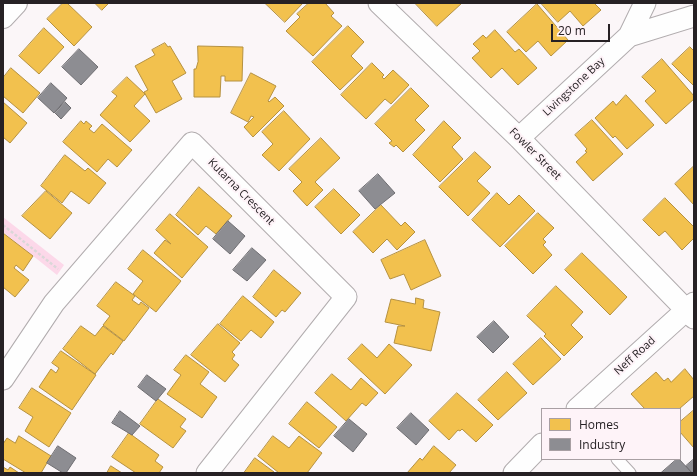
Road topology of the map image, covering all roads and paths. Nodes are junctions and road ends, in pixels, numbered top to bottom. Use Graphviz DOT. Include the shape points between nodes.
graph roads {
  1 [pos="16,3"];
  2 [pos="380,3"];
  3 [pos="645,3"];
  4 [pos="694,16"];
  5 [pos="3,17"];
  6 [pos="629,36"];
  7 [pos="519,138"];
  8 [pos="3,225"];
  9 [pos="73,280"];
  10 [pos="691,310"];
  11 [pos="3,379"];
  12 [pos="578,408"];
  13 [pos="541,445"];
  14 [pos="618,460"];
  15 [pos="207,473"];
  16 [pos="514,473"];
  17 [pos="630,473"];
  1 -- 5 [label="street"];
  2 -- 7 [label="street, Fowler Street"];
  3 -- 6 [label="street, Livingstone Bay"];
  4 -- 6 [label="street, Livingstone Bay"];
  6 -- 7 [label="street, Livingstone Bay"];
  7 -- 10 [label="street, Fowler Street"];
  8 -- 9 [label="path"];
  9 -- 11 [label="street, Kutarna Crescent" via="54,303"];
  9 -- 15 [label="street, Kutarna Crescent" via="192,143 346,297"];
  10 -- 12 [label="street, Neff Road"];
  13 -- 16 [label="street"];
  14 -- 17 [label="lane"];
}
